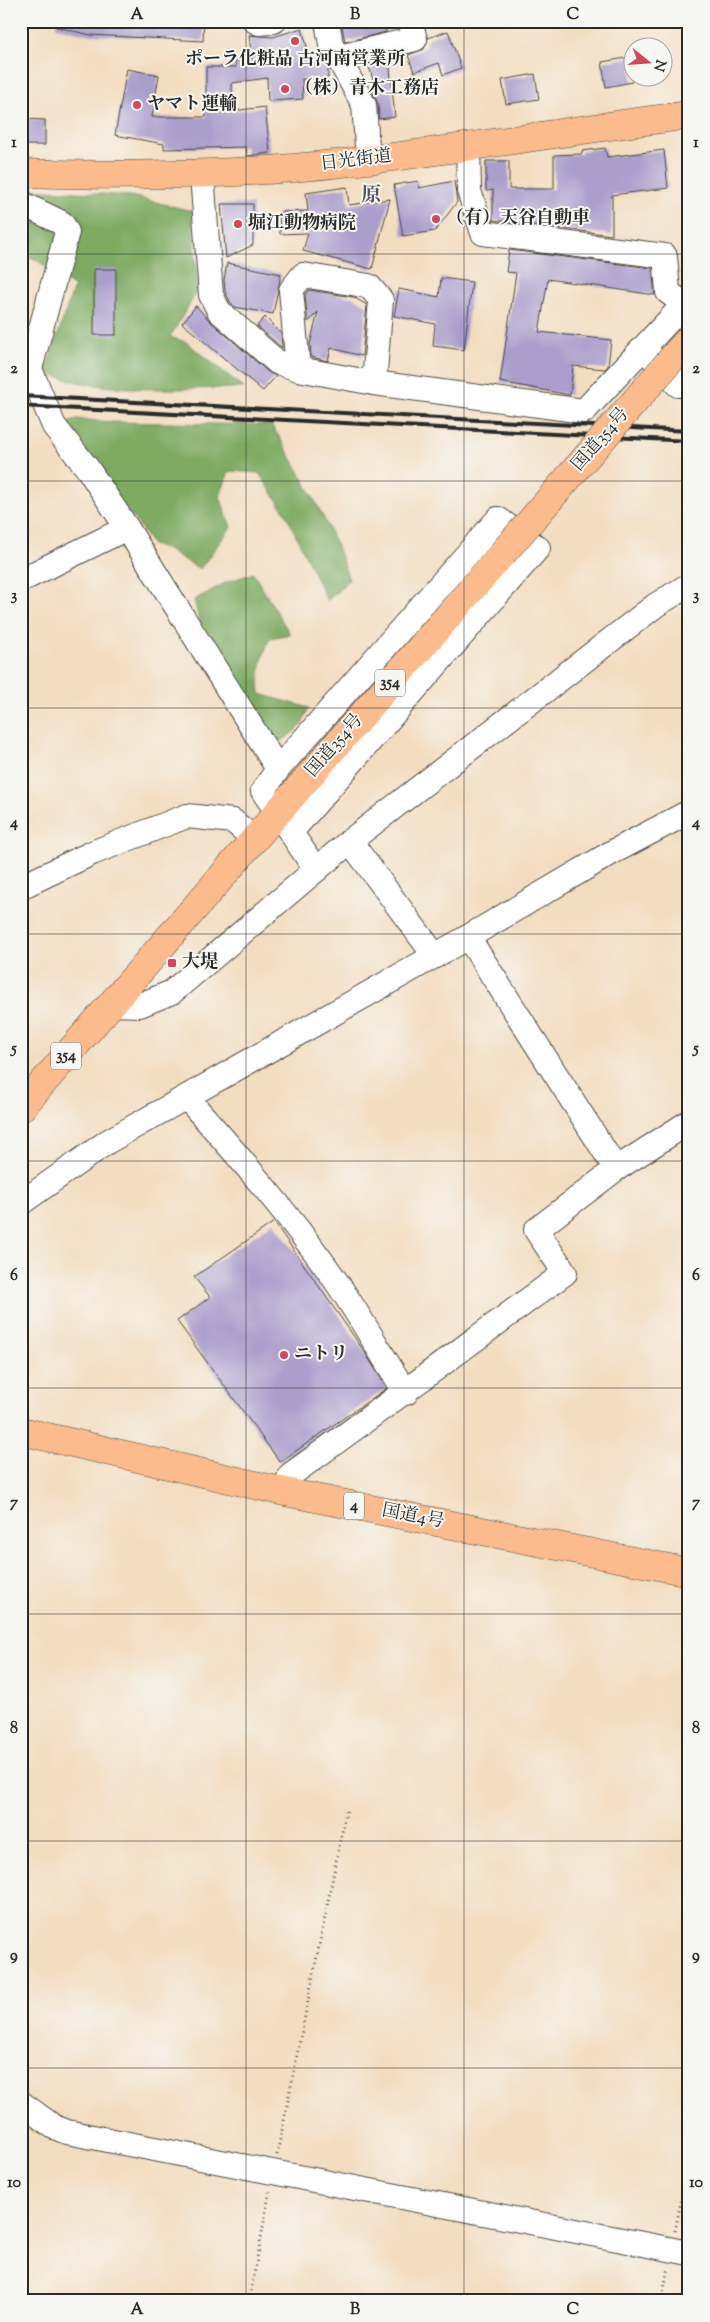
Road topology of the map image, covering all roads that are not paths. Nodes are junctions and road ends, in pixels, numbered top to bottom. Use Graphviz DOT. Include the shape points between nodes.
graph roads {
  1 [pos="255,21"];
  2 [pos="274,21"];
  3 [pos="327,21"];
  4 [pos="410,21"];
  5 [pos="339,57"];
  6 [pos="689,115"];
  7 [pos="468,146"];
  8 [pos="368,160"];
  9 [pos="21,173"];
  10 [pos="202,174"];
  11 [pos="21,203"];
  12 [pos="686,302"];
  13 [pos="689,339"];
  14 [pos="644,348"];
  15 [pos="298,369"];
  16 [pos="689,373"];
  17 [pos="374,383"];
  18 [pos="127,528"];
  19 [pos="21,580"];
  20 [pos="689,585"];
  21 [pos="278,769"];
  22 [pos="689,812"];
  23 [pos="284,822"];
  24 [pos="254,839"];
  25 [pos="350,841"];
  26 [pos="316,870"];
  27 [pos="21,887"];
  28 [pos="468,937"];
  29 [pos="435,956"];
  30 [pos="111,1004"];
  31 [pos="187,1098"];
  32 [pos="21,1108"];
  33 [pos="689,1122"];
  34 [pos="616,1169"];
  35 [pos="21,1203"];
  36 [pos="406,1393"];
  37 [pos="21,1432"];
  38 [pos="285,1492"];
  39 [pos="689,1572"];
  40 [pos="21,2103"];
  41 [pos="680,2252"];
  1 -- 2 [label="street"];
  3 -- 5 [label="street" via="331,45"];
  4 -- 5 [label="street" via="415,39"];
  5 -- 8 [label="street" via="364,105"];
  6 -- 7 [label="main road, 日光街道"];
  7 -- 8 [label="main road, 日光街道"];
  7 -- 12 [label="street" via="470,191 483,233 665,256 668,292"];
  8 -- 10 [label="main road, 日光街道"];
  9 -- 10 [label="main road, 日光街道"];
  10 -- 15 [label="street" via="211,295 219,311 277,362"];
  11 -- 18 [label="street" via="62,223 67,232 30,369 54,426 88,469"];
  12 -- 14 [label="street"];
  13 -- 23 [label="main road, 国道354号 / 354, bridge" via="502,554"];
  14 -- 16 [label="street" via="678,385"];
  14 -- 17 [label="street" via="584,411"];
  15 -- 17 [label="street"];
  15 -- 17 [label="street" via="291,290 303,275 369,286 381,300"];
  18 -- 19 [label="street"];
  18 -- 21 [label="street"];
  20 -- 25 [label="street" via="656,605"];
  21 -- 23 [label="street" via="263,791"];
  21 -- 23 [label="street" via="498,519 538,548"];
  22 -- 28 [label="street" via="611,853"];
  23 -- 24 [label="main road, 国道354号 / 354"];
  23 -- 26 [label="street"];
  24 -- 27 [label="street" via="232,821 187,816"];
  24 -- 30 [label="main road, 国道354号 / 354"];
  25 -- 26 [label="street"];
  25 -- 29 [label="street"];
  26 -- 30 [label="street" via="172,992 140,1005"];
  28 -- 29 [label="street"];
  28 -- 34 [label="street"];
  29 -- 31 [label="street"];
  30 -- 32 [label="main road, 国道354号 / 354"];
  31 -- 35 [label="street" via="107,1142"];
  31 -- 36 [label="street" via="290,1218 332,1276"];
  33 -- 34 [label="street"];
  34 -- 36 [label="street" via="536,1230 565,1274"];
  36 -- 38 [label="street" via="290,1475"];
  37 -- 38 [label="main road, 国道4号 / 4"];
  38 -- 39 [label="main road, 国道4号 / 4"];
  40 -- 41 [label="street" via="54,2127 67,2132"];
}
